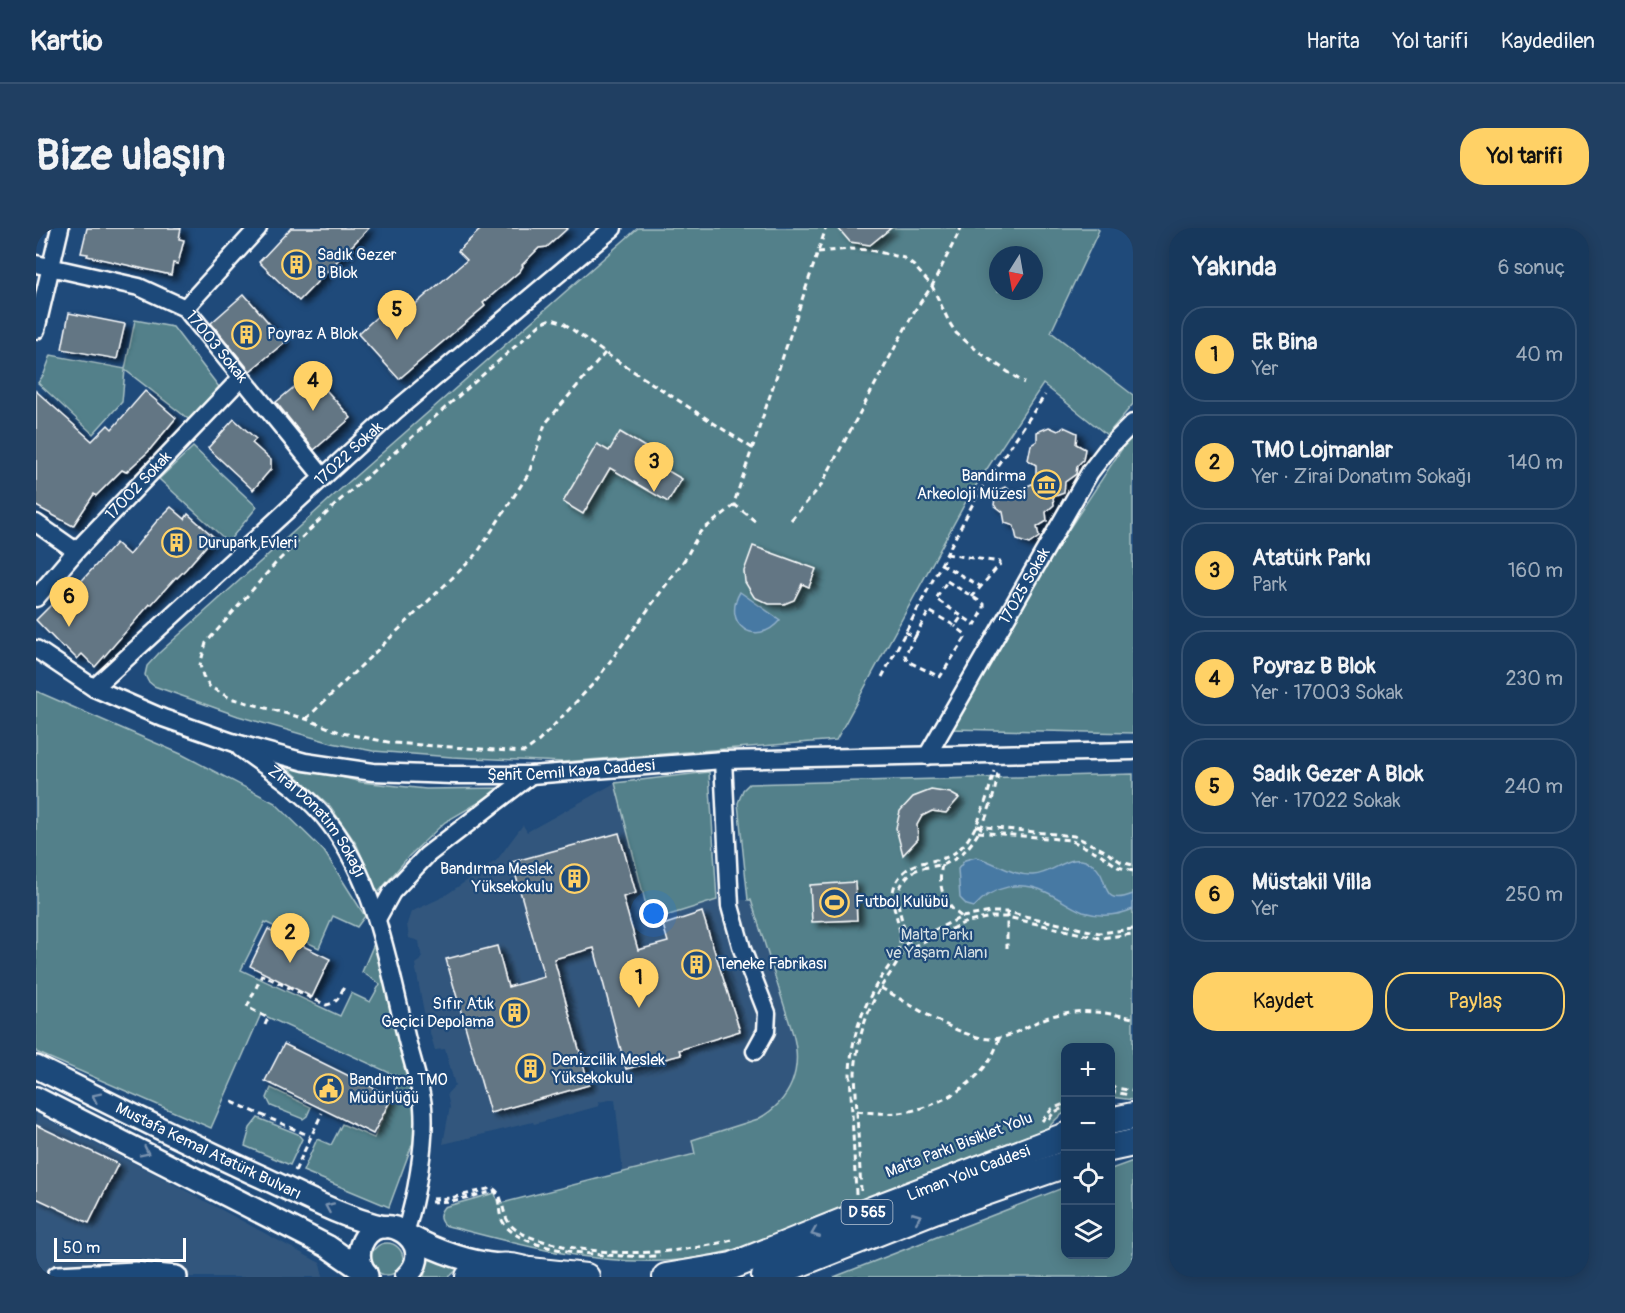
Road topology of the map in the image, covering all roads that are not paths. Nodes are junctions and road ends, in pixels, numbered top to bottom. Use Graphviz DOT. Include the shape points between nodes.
graph roads {
  1 [pos="60,228"];
  2 [pos="258,228"];
  3 [pos="613,228"];
  4 [pos="44,265"];
  5 [pos="185,308"];
  6 [pos="36,330"];
  7 [pos="242,377"];
  8 [pos="1133,423"];
  9 [pos="323,477"];
  10 [pos="36,523"];
  11 [pos="76,551"];
  12 [pos="36,598"];
  13 [pos="36,649"];
  14 [pos="94,688"];
  15 [pos="232,742"];
  16 [pos="1133,751"];
  17 [pos="927,756"];
  18 [pos="723,760"];
  19 [pos="531,775"];
  20 [pos="377,919"];
  21 [pos="755,1051"];
  22 [pos="36,1067"];
  23 [pos="36,1098"];
  24 [pos="1133,1116"];
  25 [pos="1115,1120"];
  26 [pos="1061,1139"];
  27 [pos="1133,1143"];
  28 [pos="1115,1147"];
  29 [pos="1061,1165"];
  30 [pos="397,1230"];
  31 [pos="527,1271"];
  32 [pos="367,1275"];
  33 [pos="58,1277"];
  34 [pos="176,1277"];
  35 [pos="406,1277"];
  36 [pos="469,1277"];
  37 [pos="586,1277"];
  38 [pos="666,1277"];
  39 [pos="765,1277"];
  1 -- 4 [label="street"];
  2 -- 5 [label="street"];
  3 -- 9 [label="street, 17022 Sokak" via="395,411"];
  4 -- 5 [label="street, 17003 Sokak" via="139,287"];
  4 -- 6 [label="street"];
  5 -- 7 [label="street, 17003 Sokak"];
  7 -- 9 [label="street, 17003 Sokak"];
  7 -- 11 [label="street, 17002 Sokak"];
  8 -- 17 [label="street, 17025 Sokak" via="1090,472"];
  9 -- 14 [label="street, 17022 Sokak"];
  10 -- 11 [label="street"];
  11 -- 12 [label="street, 17002 Sokak"];
  13 -- 14 [label="street, Şehit Cemil Kaya Caddesi"];
  14 -- 15 [label="street, Şehit Cemil Kaya Caddesi"];
  15 -- 19 [label="street, Şehit Cemil Kaya Caddesi" via="305,762 373,772"];
  15 -- 20 [label="street, Zirai Donatım Sokağı" via="303,794 330,824 351,856"];
  16 -- 17 [label="street, Şehit Cemil Kaya Caddesi"];
  17 -- 18 [label="street, Şehit Cemil Kaya Caddesi"];
  18 -- 19 [label="street, Şehit Cemil Kaya Caddesi"];
  18 -- 21 [label="street" via="730,906 767,1012 766,1031"];
  19 -- 20 [label="street" via="427,855 392,892"];
  20 -- 30 [label="street, Zirai Donatım Sokağı" via="423,1106 415,1192"];
  30 -- 22 [label="main road, Mustafa Kemal Atatürk Bulvarı, one-way" via="345,1215"];
  23 -- 32 [label="main road, Mustafa Kemal Atatürk Bulvarı, one-way" via="327,1246"];
  24 -- 25 [label="highway"];
  26 -- 38 [label="highway, Liman Yolu Caddesi / D 565, one-way" via="732,1266"];
  27 -- 28 [label="highway"];
  39 -- 29 [label="highway, Liman Yolu Caddesi / D 565, one-way" via="934,1210"];
  30 -- 31 [label="main road, Mustafa Kemal Atatürk Bulvarı" via="469,1261"];
  30 -- 32 [label="main road" via="368,1234 363,1241 359,1258"];
  30 -- 35 [label="main road" via="414,1244 417,1254 416,1264"];
  31 -- 36 [label="highway" via="493,1267"];
  31 -- 37 [label="highway"];
  33 -- 34 [label="main road" via="135,1273"];
}
